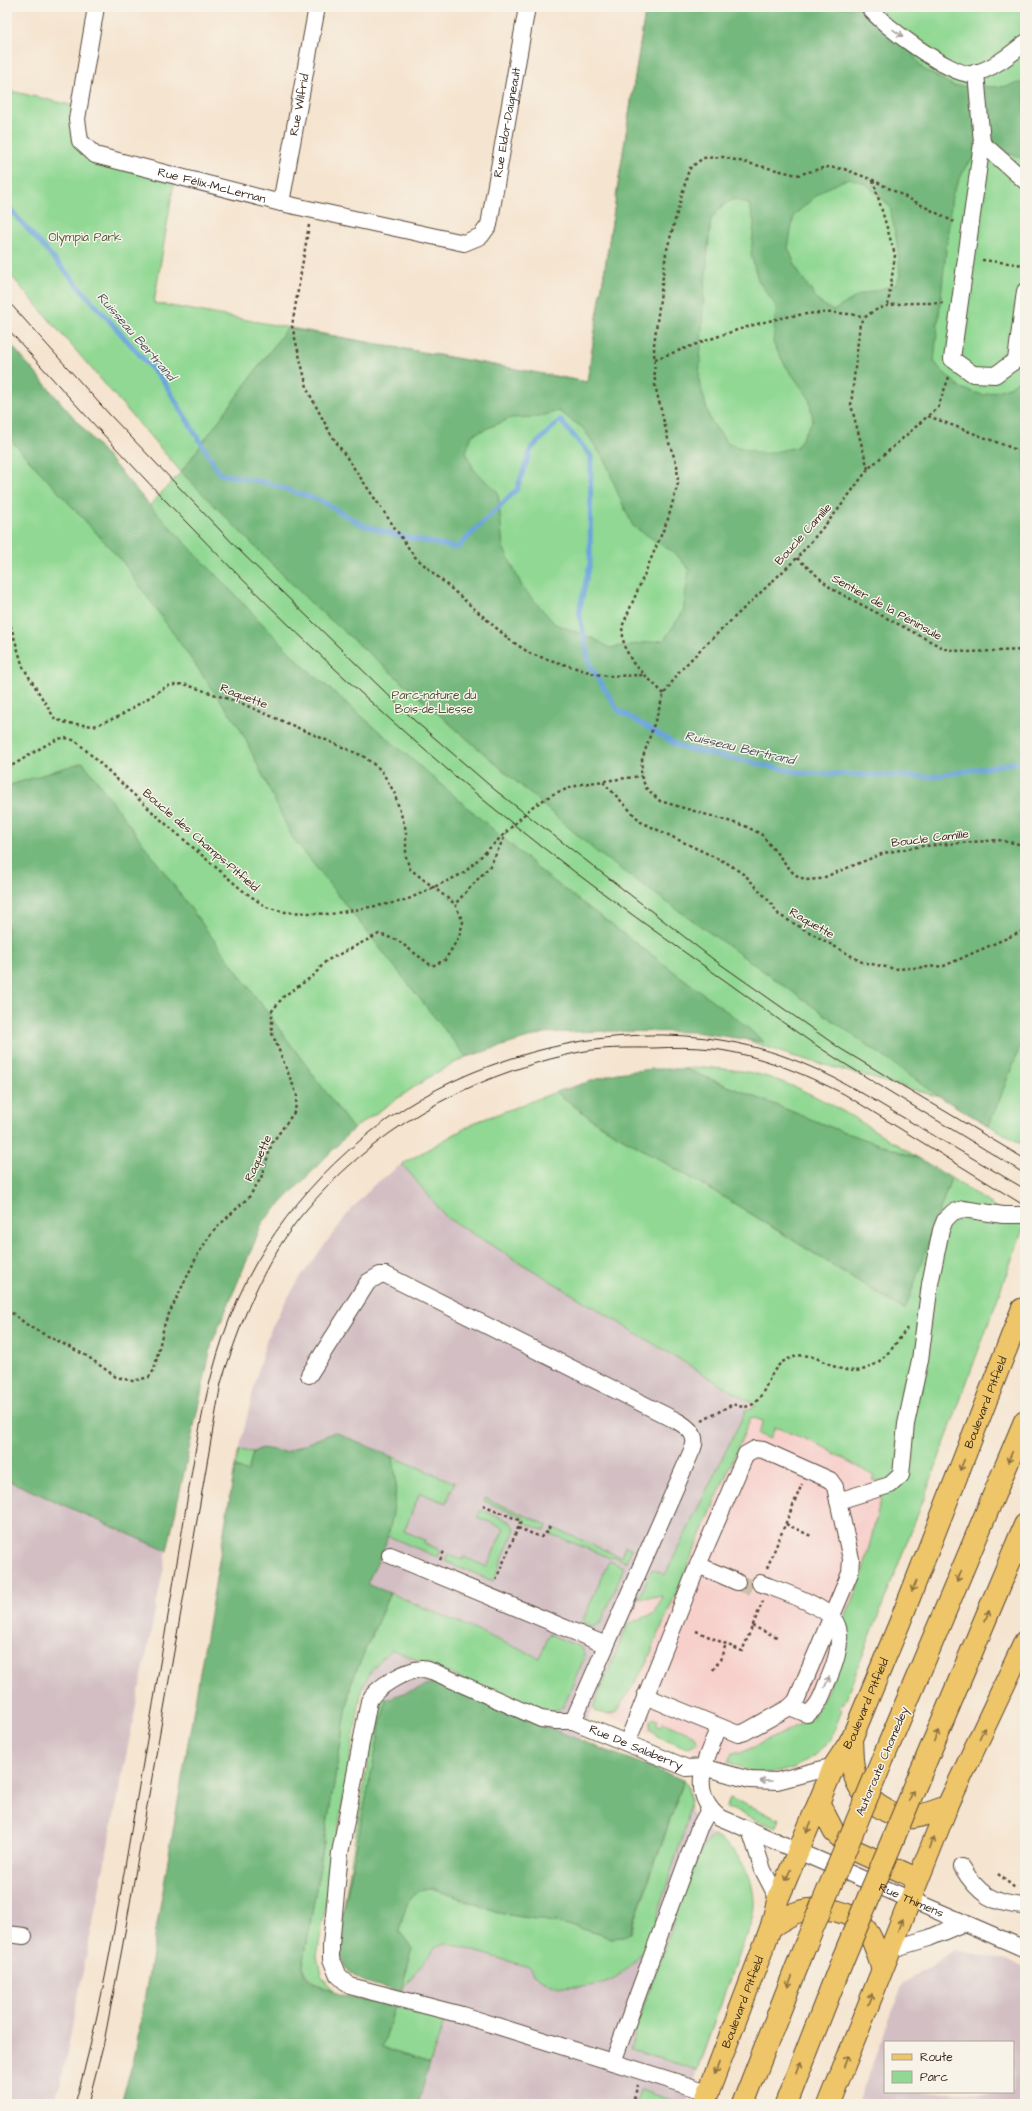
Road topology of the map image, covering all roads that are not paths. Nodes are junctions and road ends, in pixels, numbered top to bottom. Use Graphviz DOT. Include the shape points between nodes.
graph roads {
  1 [pos="96,7"];
  2 [pos="316,7"];
  3 [pos="527,7"];
  4 [pos="869,7"];
  5 [pos="1025,43"];
  6 [pos="976,72"];
  7 [pos="982,143"];
  8 [pos="1025,181"];
  9 [pos="282,203"];
  10 [pos="481,236"];
  11 [pos="1025,290"];
  12 [pos="1025,1215"];
  13 [pos="1025,1300"];
  14 [pos="1021,1318"];
  15 [pos="309,1375"];
  16 [pos="1025,1421"];
  17 [pos="838,1501"];
  18 [pos="1025,1525"];
  19 [pos="390,1555"];
  20 [pos="699,1561"];
  21 [pos="738,1578"];
  22 [pos="762,1586"];
  23 [pos="833,1618"];
  24 [pos="1025,1642"];
  25 [pos="606,1645"];
  26 [pos="645,1696"];
  27 [pos="573,1720"];
  28 [pos="719,1727"];
  29 [pos="851,1740"];
  30 [pos="627,1743"];
  31 [pos="834,1766"];
  32 [pos="703,1767"];
  33 [pos="819,1803"];
  34 [pos="947,1807"];
  35 [pos="710,1808"];
  36 [pos="750,1830"];
  37 [pos="798,1851"];
  38 [pos="962,1867"];
  39 [pos="918,1879"];
  40 [pos="778,1899"];
  41 [pos="910,1899"];
  42 [pos="1025,1906"];
  43 [pos="964,1923"];
  44 [pos="771,1927"];
  45 [pos="7,1934"];
  46 [pos="24,1936"];
  47 [pos="1025,1949"];
  48 [pos="886,1959"];
  49 [pos="613,2062"];
  50 [pos="706,2098"];
  51 [pos="743,2104"];
  52 [pos="786,2104"];
  53 [pos="829,2104"];
  1 -- 9 [label="street, Rue Félix-McLernan" via="77,119 80,141 95,156"];
  2 -- 9 [label="street, Rue Wilfrid"];
  3 -- 10 [label="street, Rue Eldor-Daigneault" via="493,207 489,225"];
  4 -- 6 [label="street, one-way" via="886,25 942,64 963,74"];
  5 -- 6 [label="street" via="991,66"];
  6 -- 7 [label="street"];
  7 -- 8 [label="street"];
  7 -- 11 [label="street" via="952,359 973,374 995,375 1016,360"];
  9 -- 10 [label="street, Rue Félix-McLernan" via="464,243"];
  12 -- 17 [label="street" via="1003,1215 963,1209 948,1215 941,1230 927,1302 920,1360 906,1424 901,1475 890,1485"];
  13 -- 14 [label="main road, Boulevard Pitfield"];
  14 -- 29 [label="main road, Boulevard Pitfield, one-way"];
  15 -- 25 [label="street" via="368,1282 386,1275 519,1340 689,1429 695,1439 694,1448"];
  16 -- 51 [label="highway, Autoroute Chomedey, one-way, bridge" via="804,1946"];
  17 -- 20 [label="street" via="835,1487 830,1480 769,1452 752,1450 746,1454 741,1464"];
  17 -- 23 [label="street" via="852,1563"];
  52 -- 18 [label="highway, one-way, bridge" via="842,1961"];
  19 -- 25 [label="street"];
  20 -- 21 [label="street"];
  20 -- 26 [label="street"];
  22 -- 23 [label="street" via="817,1617"];
  23 -- 28 [label="street" via="796,1701 790,1707 742,1733 734,1733"];
  34 -- 24 [label="main road, one-way"];
  25 -- 27 [label="street"];
  26 -- 28 [label="street"];
  26 -- 30 [label="street"];
  27 -- 30 [label="street, Rue De Salaberry"];
  27 -- 49 [label="street" via="541,1719 422,1669 401,1675 379,1688 369,1701 350,1794 334,1905 331,1959 337,1974 350,1986 462,2015"];
  28 -- 32 [label="street"];
  29 -- 31 [label="main road, Boulevard Pitfield"];
  29 -- 34 [label="highway" via="855,1777 866,1795 878,1806 894,1814 908,1817 921,1816"];
  30 -- 32 [label="street, Rue De Salaberry" via="687,1768"];
  31 -- 32 [label="street, Rue De Salaberry, one-way" via="777,1781 750,1780"];
  31 -- 33 [label="main road, Boulevard Pitfield"];
  32 -- 35 [label="street" via="703,1789"];
  33 -- 37 [label="main road, Boulevard Pitfield, one-way"];
  33 -- 39 [label="main road" via="834,1832 854,1850"];
  39 -- 34 [label="main road, one-way"];
  35 -- 36 [label="street" via="719,1817"];
  35 -- 49 [label="street" via="699,1828"];
  36 -- 37 [label="street"];
  36 -- 40 [label="street" via="763,1870"];
  37 -- 40 [label="main road, Boulevard Pitfield, one-way"];
  37 -- 41 [label="street, Rue Thimens"];
  38 -- 42 [label="street" via="972,1883 988,1897 1008,1905"];
  39 -- 41 [label="main road"];
  40 -- 44 [label="main road, Boulevard Pitfield"];
  41 -- 43 [label="street, Rue Thimens"];
  48 -- 41 [label="main road, one-way"];
  43 -- 47 [label="street, Rue Thimens"];
  43 -- 48 [label="street"];
  44 -- 48 [label="main road" via="795,1913 824,1909 841,1912 854,1918 865,1929"];
  44 -- 50 [label="main road, Boulevard Pitfield, one-way"];
  45 -- 46 [label="street"];
  53 -- 48 [label="main road, one-way"];
  49 -- 50 [label="street"];
}
